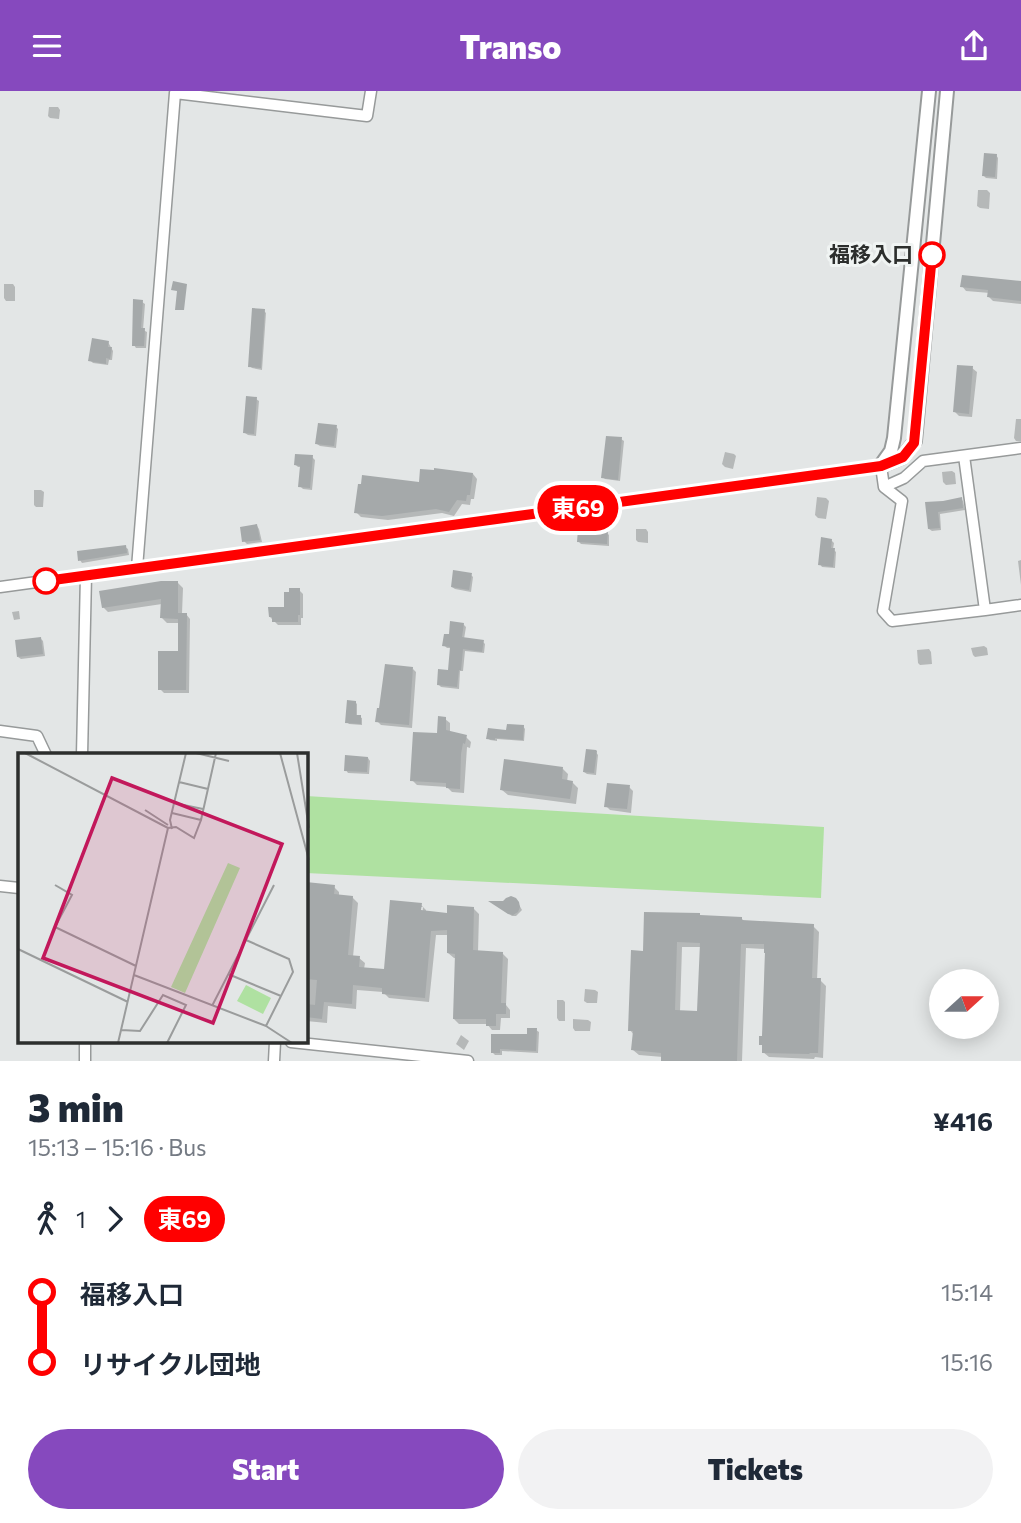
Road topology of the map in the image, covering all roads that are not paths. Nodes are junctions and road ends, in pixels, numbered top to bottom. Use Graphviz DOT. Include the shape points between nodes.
graph roads {
  1 [pos="371,91"];
  2 [pos="929,91"];
  3 [pos="947,91"];
  4 [pos="1020,452"];
  5 [pos="964,456"];
  6 [pos="881,466"];
  7 [pos="884,487"];
  8 [pos="137,568"];
  9 [pos="86,575"];
  10 [pos="0,587"];
  11 [pos="1021,605"];
  12 [pos="985,610"];
  13 [pos="0,731"];
  14 [pos="45,753"];
  15 [pos="82,753"];
  16 [pos="0,886"];
  17 [pos="18,888"];
  18 [pos="308,1044"];
  19 [pos="468,1061"];
  1 -- 8 [label="street" via="367,116 175,93"];
  2 -- 6 [label="main road" via="894,438"];
  3 -- 6 [label="main road" via="915,441 903,457"];
  4 -- 5 [label="street"];
  5 -- 7 [label="street" via="923,461 904,478"];
  5 -- 12 [label="street"];
  6 -- 7 [label="street"];
  6 -- 8 [label="street"];
  7 -- 12 [label="street" via="902,501 883,611 892,621"];
  8 -- 9 [label="street"];
  9 -- 10 [label="street"];
  9 -- 15 [label="street"];
  11 -- 12 [label="street"];
  13 -- 14 [label="street" via="37,736"];
  16 -- 17 [label="street"];
  18 -- 19 [label="street"];
}
